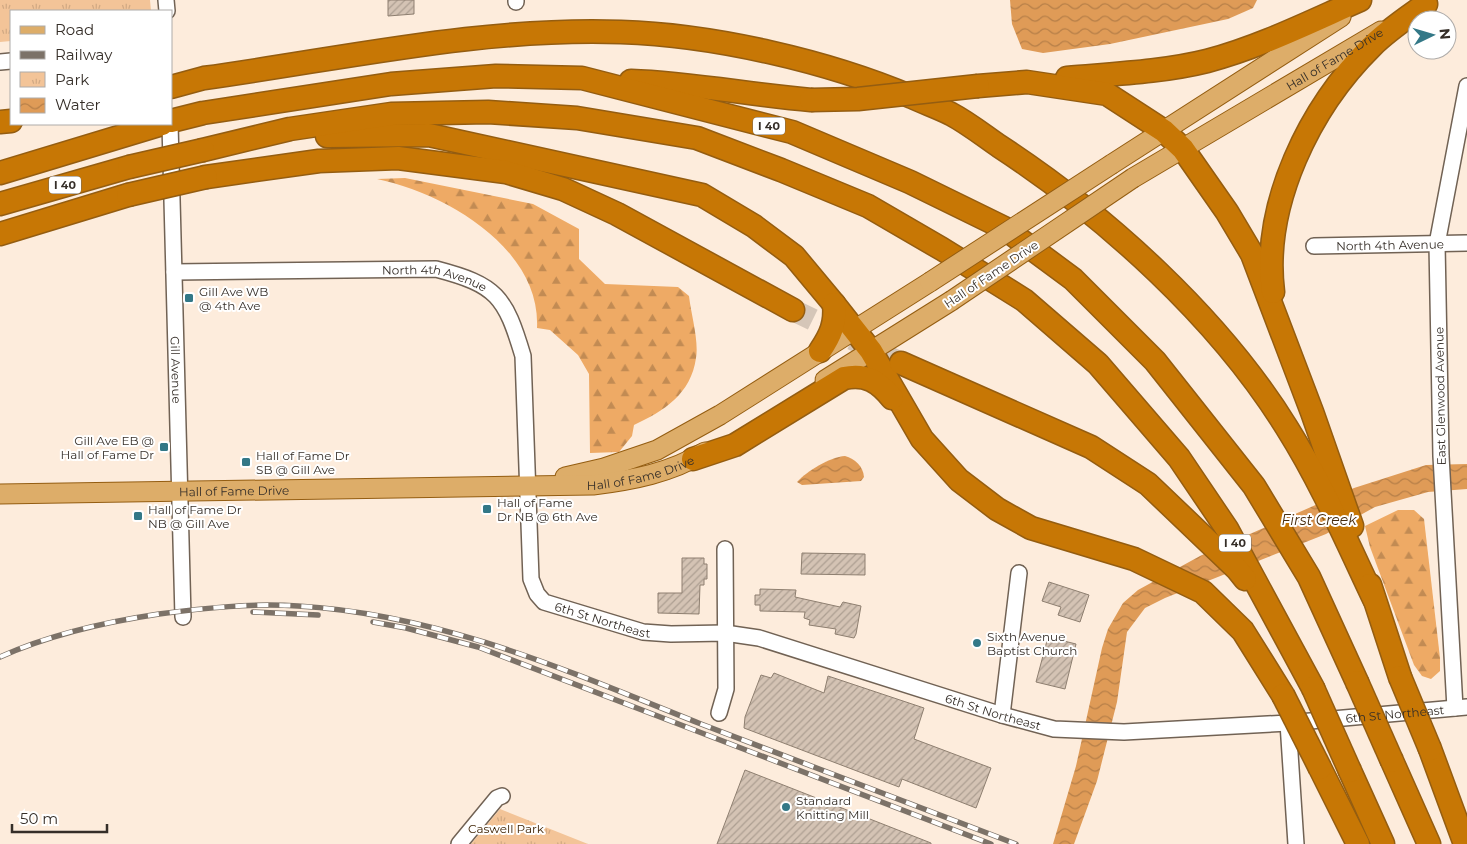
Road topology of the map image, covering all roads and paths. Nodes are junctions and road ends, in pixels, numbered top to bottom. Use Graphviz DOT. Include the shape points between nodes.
graph roads {
  1 [pos="1360,0"];
  2 [pos="1367,0"];
  3 [pos="1429,2"];
  4 [pos="582,78"];
  5 [pos="1027,82"];
  6 [pos="1467,86"];
  7 [pos="172,87"];
  8 [pos="172,122"];
  9 [pos="158,125"];
  10 [pos="170,125"];
  11 [pos="1164,131"];
  12 [pos="242,141"];
  13 [pos="1183,149"];
  14 [pos="0,173"];
  15 [pos="0,204"];
  16 [pos="0,234"];
  17 [pos="1467,243"];
  18 [pos="1437,244"];
  19 [pos="1314,246"];
  20 [pos="174,272"];
  21 [pos="834,304"];
  22 [pos="793,310"];
  23 [pos="1276,321"];
  24 [pos="855,329"];
  25 [pos="820,351"];
  26 [pos="871,351"];
  27 [pos="901,364"];
  28 [pos="915,426"];
  29 [pos="693,459"];
  30 [pos="528,486"];
  31 [pos="180,490"];
  32 [pos="0,494"];
  33 [pos="725,549"];
  34 [pos="1019,573"];
  35 [pos="537,594"];
  36 [pos="1374,599"];
  37 [pos="183,617"];
  38 [pos="1279,624"];
  39 [pos="726,632"];
  40 [pos="1461,708"];
  41 [pos="719,713"];
  42 [pos="1002,715"];
  43 [pos="1288,722"];
  44 [pos="502,796"];
  45 [pos="459,844"];
  46 [pos="1296,844"];
  47 [pos="1358,844"];
  48 [pos="1383,844"];
  49 [pos="1429,844"];
  50 [pos="1465,844"];
  1 -- 5 [label="highway" via="1254,46 1206,61"];
  2 -- 11 [label="main road, Hall of Fame Drive"];
  3 -- 13 [label="main road, Hall of Fame Drive"];
  3 -- 23 [label="highway" via="1372,45 1336,86 1307,132 1286,181 1273,239 1271,277"];
  4 -- 5 [label="highway, bridge" via="661,82 811,100 858,99"];
  4 -- 8 [label="highway, I 40" via="496,76 391,84 203,113"];
  4 -- 49 [label="highway, I 40, bridge" via="792,132 910,182 1004,228 1073,279 1156,361 1254,486 1309,577"];
  5 -- 11 [label="highway" via="1107,94"];
  6 -- 18 [label="street, East Glenwood Avenue"];
  7 -- 36 [label="highway" via="204,78 471,39 619,32 670,34 776,54 870,80 951,114 1051,180 1118,236 1196,312 1246,370 1287,427 1326,498"];
  9 -- 14 [label="highway, I 40"];
  10 -- 20 [label="street, Gill Avenue"];
  11 -- 13 [label="highway"];
  11 -- 24 [label="main road, Hall of Fame Drive, bridge"];
  12 -- 15 [label="highway, I 40, bridge" via="129,167"];
  12 -- 21 [label="highway" via="339,135 429,135 702,195 754,226 794,256"];
  12 -- 38 [label="highway, I 40" via="290,129 391,114 488,112 577,118 698,138 868,206 1024,300 1098,364 1184,466 1227,529"];
  13 -- 23 [label="highway" via="1252,254"];
  13 -- 26 [label="main road, Hall of Fame Drive, bridge" via="1133,178"];
  16 -- 22 [label="highway, bridge" via="128,195 206,177 319,161 398,158 506,172 563,190 617,214"];
  17 -- 18 [label="street, North 4th Avenue"];
  18 -- 19 [label="street, North 4th Avenue"];
  18 -- 40 [label="street, East Glenwood Avenue" via="1441,456"];
  20 -- 30 [label="street, North 4th Avenue" via="436,269 471,278 496,294 512,321 523,356"];
  20 -- 31 [label="street, Gill Avenue"];
  21 -- 24 [label="highway"];
  21 -- 25 [label="highway" via="834,326"];
  23 -- 36 [label="highway" via="1340,488"];
  24 -- 25 [label="main road, Hall of Fame Drive"];
  24 -- 26 [label="highway"];
  25 -- 30 [label="main road, Hall of Fame Drive" via="720,415 657,450 604,468"];
  26 -- 28 [label="highway"];
  26 -- 29 [label="main road, Hall of Fame Drive"];
  27 -- 38 [label="highway" via="1091,447 1148,484 1237,569"];
  28 -- 29 [label="highway" via="878,382 852,376 835,382 735,445"];
  28 -- 47 [label="highway, bridge" via="922,439 959,480 997,510 1031,528 1134,558 1203,592 1242,631 1283,695"];
  29 -- 30 [label="main road, Hall of Fame Drive" via="641,479 593,485"];
  30 -- 31 [label="main road, Hall of Fame Drive"];
  30 -- 35 [label="street, North 4th Avenue" via="531,579"];
  31 -- 32 [label="main road, Hall of Fame Drive"];
  31 -- 37 [label="street, Gill Avenue"];
  33 -- 39 [label="street"];
  34 -- 42 [label="street"];
  35 -- 39 [label="street, 6th St Northeast" via="544,602 643,632"];
  36 -- 50 [label="highway, bridge" via="1400,677"];
  38 -- 48 [label="highway, I 40, bridge" via="1313,688"];
  39 -- 41 [label="street" via="726,689"];
  39 -- 42 [label="street, 6th St Northeast" via="794,648"];
  40 -- 43 [label="street, 6th St Northeast"];
  42 -- 43 [label="street, 6th St Northeast" via="1054,729 1124,732"];
  43 -- 46 [label="street"];
  44 -- 45 [label="street"];
}
